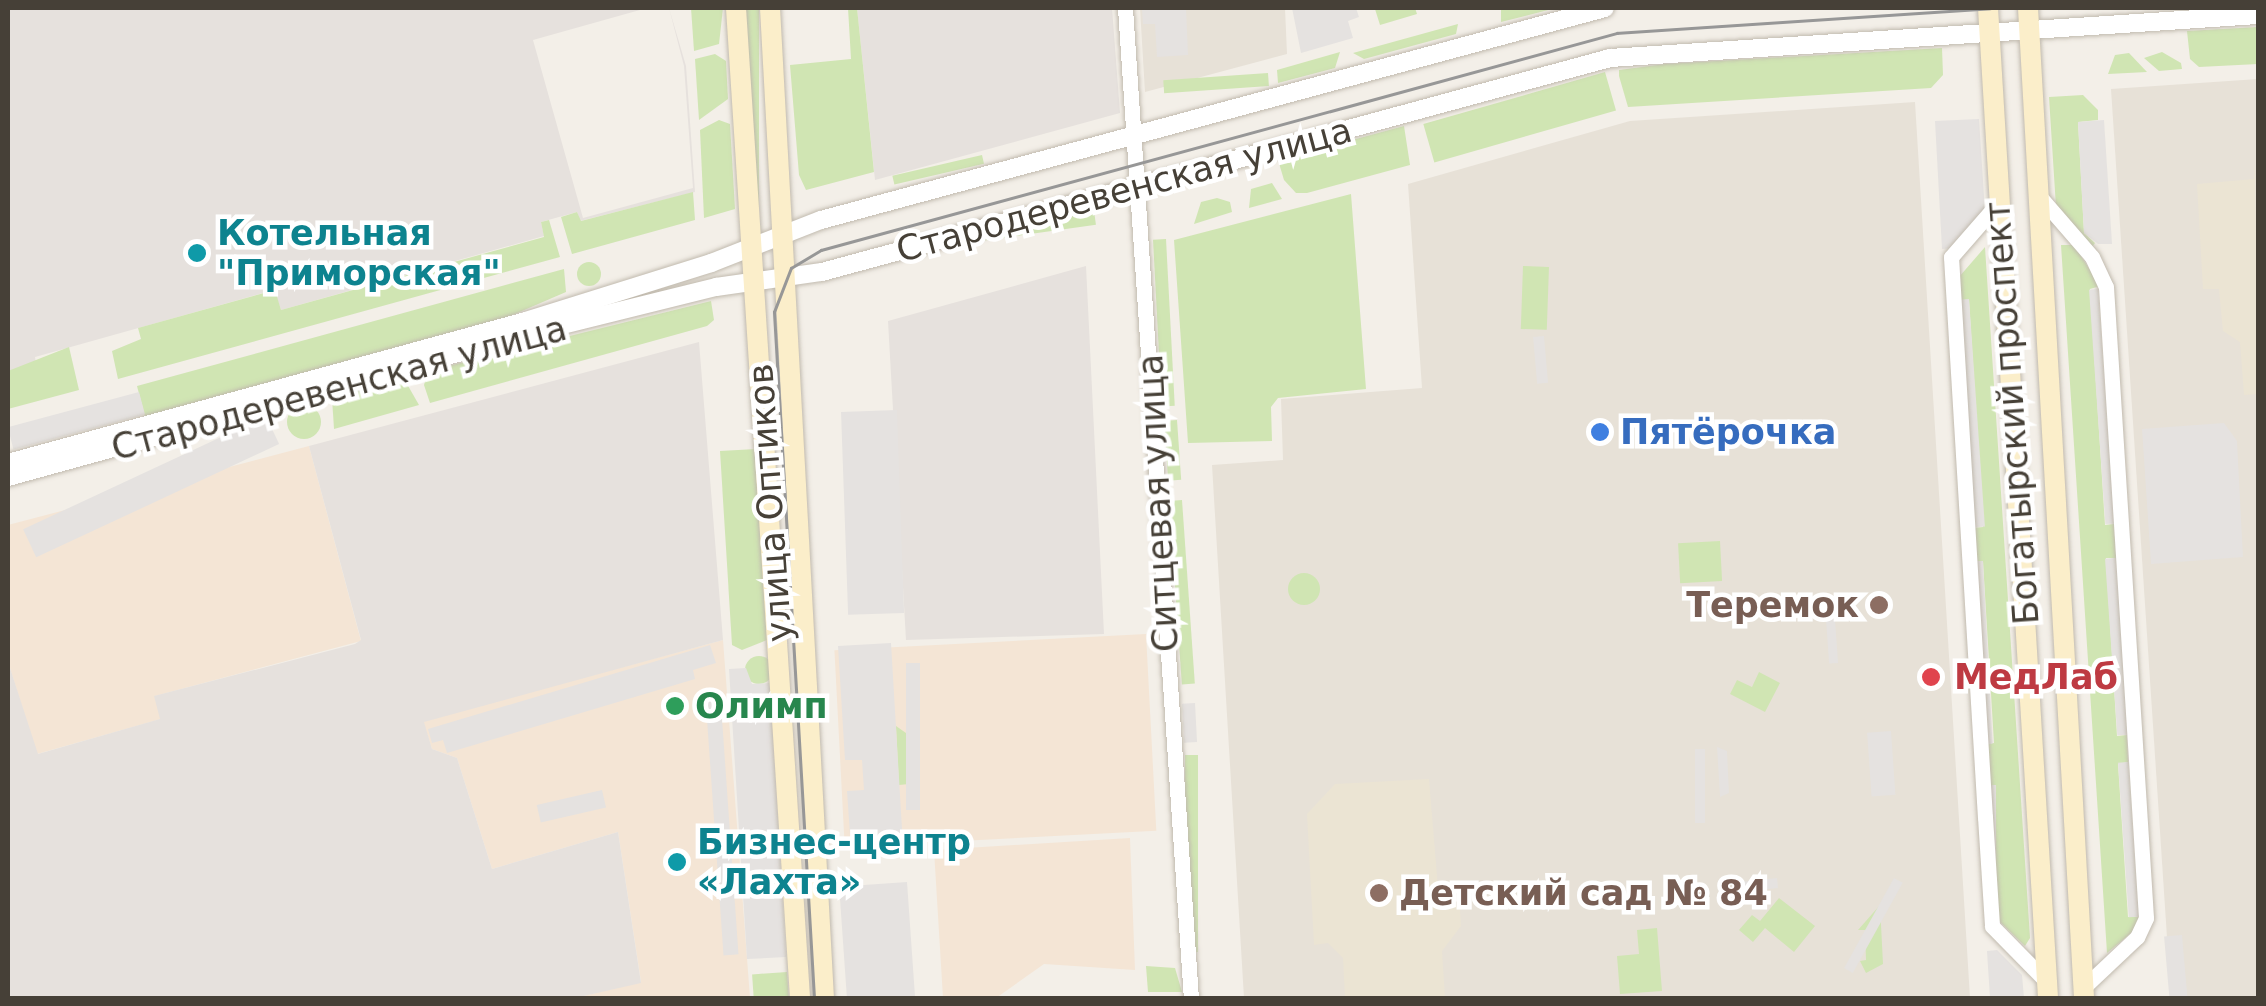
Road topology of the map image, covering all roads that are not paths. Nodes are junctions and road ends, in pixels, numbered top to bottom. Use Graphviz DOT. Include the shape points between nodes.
graph roads {
  1 [pos="736,8"];
  2 [pos="770,8"];
  3 [pos="1125,8"];
  4 [pos="1605,8"];
  5 [pos="1988,8"];
  6 [pos="2258,15"];
  7 [pos="2028,18"];
  8 [pos="1989,31"];
  9 [pos="1134,134"];
  10 [pos="1138,185"];
  11 [pos="2040,196"];
  12 [pos="2000,202"];
  13 [pos="782,235"];
  14 [pos="752,248"];
  15 [pos="783,278"];
  16 [pos="755,281"];
  17 [pos="8,463"];
  18 [pos="8,478"];
  19 [pos="2048,991"];
  20 [pos="2084,992"];
  21 [pos="800,998"];
  22 [pos="824,998"];
  23 [pos="1191,998"];
  1 -- 14 [label="main road, улица Оптиков"];
  2 -- 13 [label="main road, улица Оптиков"];
  3 -- 9 [label="street, Ситцевая улица"];
  4 -- 9 [label="street, Стародеревенская улица"];
  5 -- 8 [label="main road, Богатырский проспект"];
  6 -- 7 [label="street, Стародеревенская улица"];
  7 -- 8 [label="street, Стародеревенская улица"];
  7 -- 11 [label="main road, Богатырский проспект"];
  8 -- 10 [label="street, Стародеревенская улица" via="1633,54"];
  8 -- 12 [label="main road, Богатырский проспект"];
  9 -- 10 [label="street, Ситцевая улица"];
  9 -- 13 [label="street, Стародеревенская улица"];
  10 -- 15 [label="street, Стародеревенская улица"];
  10 -- 23 [label="street, Ситцевая улица"];
  11 -- 20 [label="main road, Богатырский проспект"];
  11 -- 20 [label="street" via="2092,257 2106,287 2146,918 2138,937"];
  12 -- 19 [label="main road, Богатырский проспект"];
  12 -- 19 [label="street" via="1951,257 1986,835 1992,926"];
  13 -- 14 [label="street, Стародеревенская улица"];
  13 -- 15 [label="main road, улица Оптиков"];
  14 -- 16 [label="main road, улица Оптиков"];
  14 -- 17 [label="street, Стародеревенская улица" via="526,321"];
  15 -- 16 [label="street, Стародеревенская улица"];
  15 -- 22 [label="main road, улица Оптиков"];
  16 -- 18 [label="street, Стародеревенская улица" via="530,333"];
  16 -- 21 [label="main road, улица Оптиков"];
}
